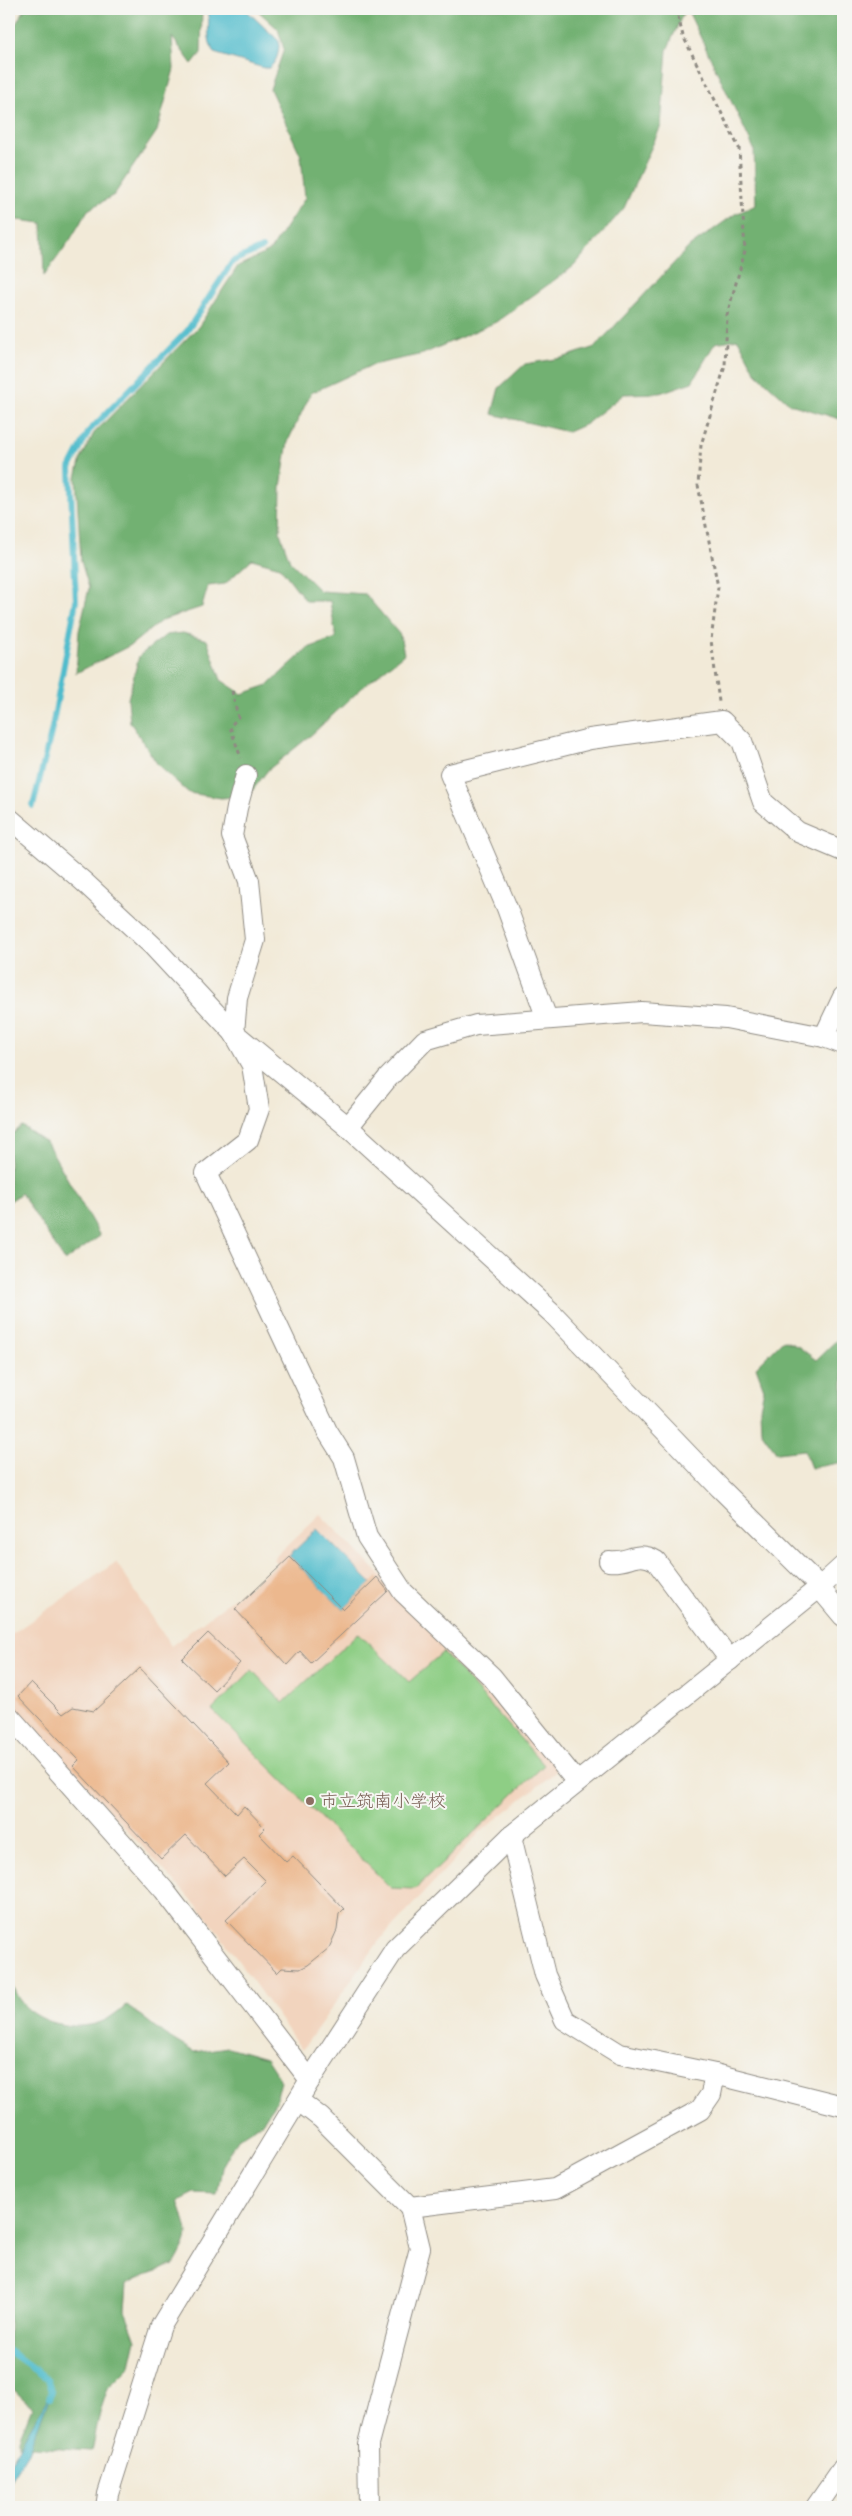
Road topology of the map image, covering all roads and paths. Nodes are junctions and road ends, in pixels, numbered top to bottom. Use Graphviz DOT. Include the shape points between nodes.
graph roads {
  1 [pos="676,9"];
  2 [pos="232,691"];
  3 [pos="722,721"];
  4 [pos="246,775"];
  5 [pos="9,818"];
  6 [pos="843,851"];
  7 [pos="843,997"];
  8 [pos="547,1019"];
  9 [pos="234,1033"];
  10 [pos="824,1037"];
  11 [pos="843,1044"];
  12 [pos="348,1127"];
  13 [pos="609,1561"];
  14 [pos="843,1566"];
  15 [pos="820,1587"];
  16 [pos="843,1616"];
  17 [pos="730,1660"];
  18 [pos="9,1716"];
  19 [pos="577,1782"];
  20 [pos="511,1836"];
  21 [pos="715,2074"];
  22 [pos="310,2080"];
  23 [pos="299,2101"];
  24 [pos="843,2106"];
  25 [pos="410,2207"];
  26 [pos="843,2468"];
  27 [pos="106,2507"];
  28 [pos="369,2507"];
  29 [pos="816,2507"];
  1 -- 3 [label="path" via="683,36 739,148 740,158 746,251 727,315 725,366 701,445 698,486 718,587 712,640"];
  2 -- 4 [label="path" via="238,717 230,727"];
  3 -- 6 [label="street" via="742,741 763,802 798,832"];
  3 -- 8 [label="street" via="590,739 450,774 507,908"];
  4 -- 9 [label="street" via="232,836 248,881 255,940 237,998"];
  5 -- 9 [label="street" via="152,946"];
  7 -- 10 [label="street"];
  8 -- 10 [label="street" via="642,1012 726,1018"];
  8 -- 12 [label="street" via="476,1025 425,1040 387,1079"];
  9 -- 12 [label="street"];
  9 -- 19 [label="street" via="252,1065 259,1108 248,1140 206,1173 327,1431 344,1458 367,1537 403,1592 492,1677"];
  10 -- 11 [label="street"];
  12 -- 15 [label="street" via="551,1312"];
  13 -- 17 [label="street" via="621,1563 639,1555 656,1561"];
  14 -- 15 [label="street"];
  15 -- 16 [label="street"];
  15 -- 17 [label="street"];
  17 -- 19 [label="street"];
  18 -- 22 [label="street" via="164,1890"];
  19 -- 20 [label="street"];
  20 -- 21 [label="street" via="544,1975 566,2020 620,2054"];
  20 -- 22 [label="street" via="395,1949"];
  21 -- 24 [label="street"];
  21 -- 25 [label="street" via="711,2094 700,2110 554,2189"];
  22 -- 23 [label="street"];
  23 -- 25 [label="street" via="321,2118"];
  23 -- 27 [label="street" via="160,2326"];
  25 -- 28 [label="street" via="420,2248 368,2444"];
  26 -- 29 [label="street"];
}
